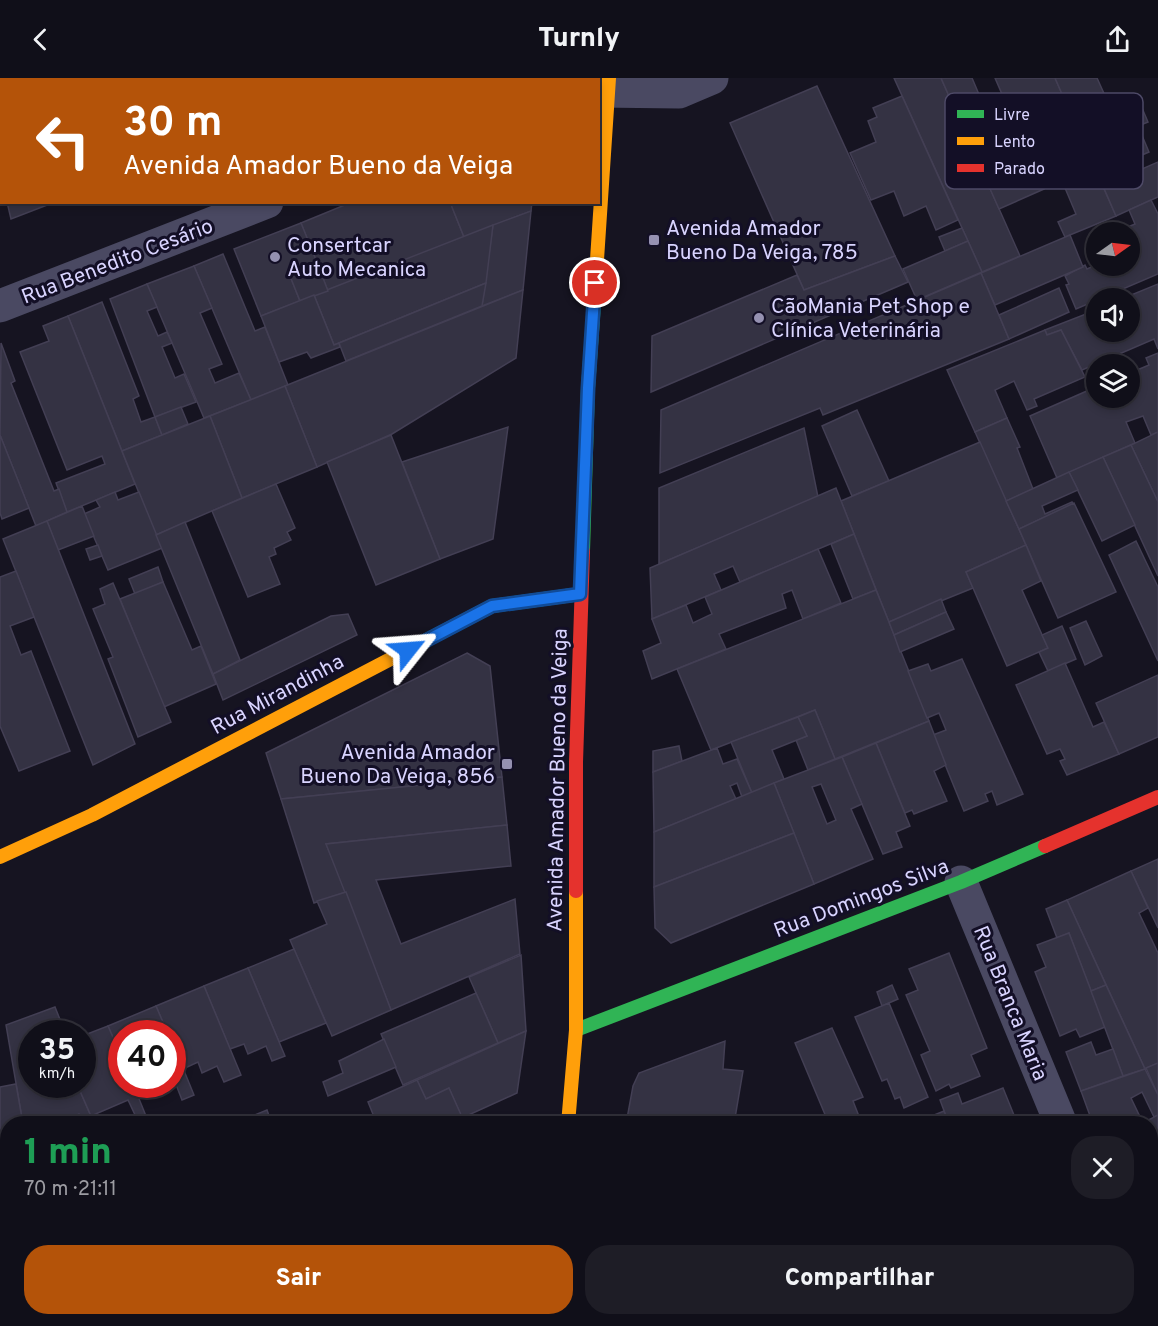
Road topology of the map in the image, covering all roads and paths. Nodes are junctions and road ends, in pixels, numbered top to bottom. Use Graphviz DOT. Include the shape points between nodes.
graph roads {
  1 [pos="712,78"];
  2 [pos="605,87"];
  3 [pos="600,176"];
  4 [pos="262,204"];
  5 [pos="598,204"];
  6 [pos="0,306"];
  7 [pos="580,594"];
  8 [pos="1158,797"];
  9 [pos="0,857"];
  10 [pos="961,882"];
  11 [pos="576,1030"];
  12 [pos="569,1116"];
  13 [pos="1058,1116"];
  1 -- 2 [label="street" via="679,92"];
  2 -- 3 [label="street, Avenida Amador Bueno da Veiga"];
  4 -- 6 [label="street, Rua Benedito Cesário"];
  5 -- 7 [label="street, Avenida Amador Bueno da Veiga"];
  7 -- 9 [label="street, Rua Mirandinha" via="492,606 92,815"];
  7 -- 11 [label="street, Avenida Amador Bueno da Veiga"];
  8 -- 10 [label="street, Rua Domingos Silva"];
  10 -- 11 [label="street, Rua Domingos Silva"];
  10 -- 13 [label="street, Rua Branca Maria"];
  11 -- 12 [label="street, Avenida Amador Bueno da Veiga"];
}
